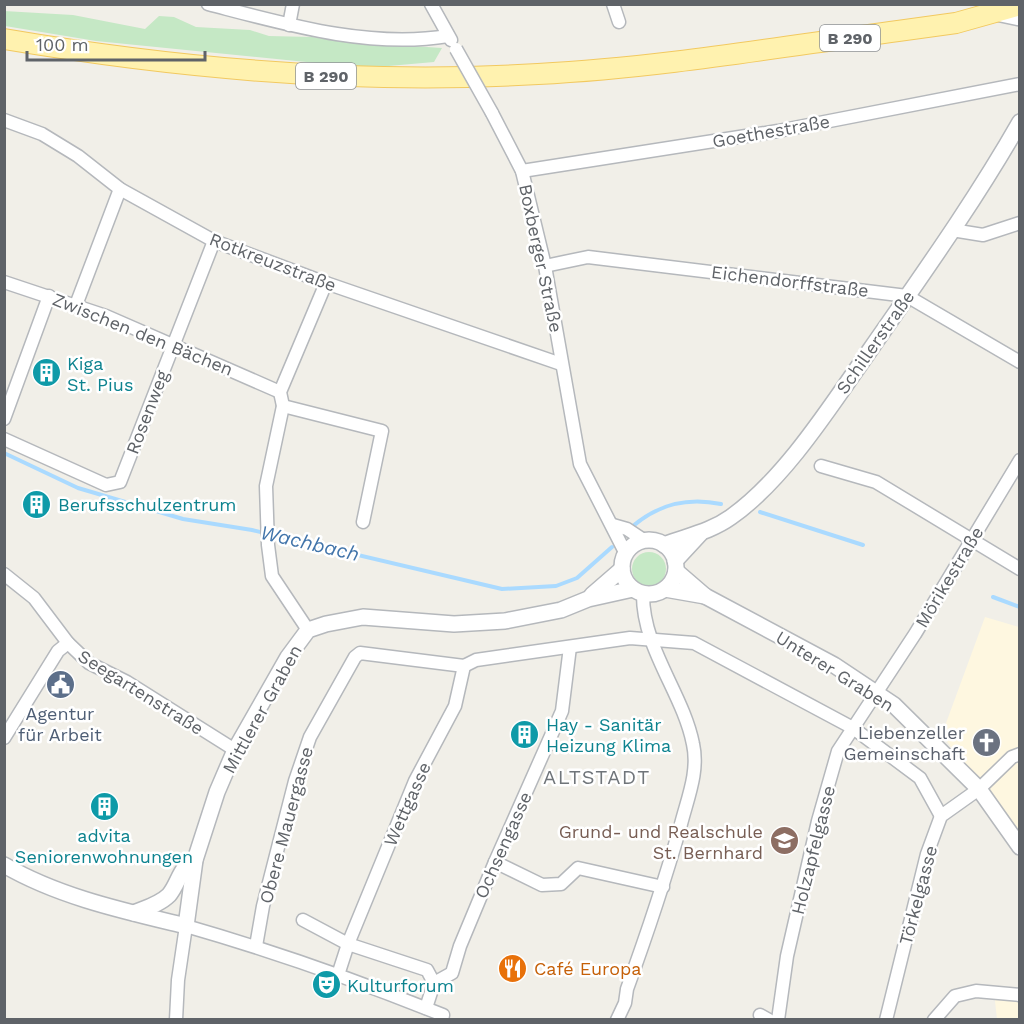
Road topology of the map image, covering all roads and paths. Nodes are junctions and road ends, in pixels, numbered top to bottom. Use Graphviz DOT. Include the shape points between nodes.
graph roads {
  1 [pos="208,4"];
  2 [pos="293,4"];
  3 [pos="431,4"];
  4 [pos="613,4"];
  5 [pos="1020,5"];
  6 [pos="993,12"];
  7 [pos="1020,18"];
  8 [pos="619,22"];
  9 [pos="289,25"];
  10 [pos="448,36"];
  11 [pos="4,39"];
  12 [pos="1020,84"];
  13 [pos="4,120"];
  14 [pos="1020,122"];
  15 [pos="522,171"];
  16 [pos="120,189"];
  17 [pos="1020,223"];
  18 [pos="952,230"];
  19 [pos="214,241"];
  20 [pos="545,266"];
  21 [pos="4,282"];
  22 [pos="326,283"];
  23 [pos="50,296"];
  24 [pos="907,296"];
  25 [pos="76,305"];
  26 [pos="174,344"];
  27 [pos="1020,362"];
  28 [pos="561,364"];
  29 [pos="280,392"];
  30 [pos="283,406"];
  31 [pos="4,419"];
  32 [pos="4,440"];
  33 [pos="1020,460"];
  34 [pos="821,466"];
  35 [pos="363,522"];
  36 [pos="613,525"];
  37 [pos="700,534"];
  38 [pos="971,540"];
  39 [pos="645,541"];
  40 [pos="664,545"];
  41 [pos="624,562"];
  42 [pos="676,566"];
  43 [pos="1020,569"];
  44 [pos="4,574"];
  45 [pos="665,589"];
  46 [pos="638,591"];
  47 [pos="705,596"];
  48 [pos="588,599"];
  49 [pos="308,630"];
  50 [pos="651,639"];
  51 [pos="68,644"];
  52 [pos="570,647"];
  53 [pos="464,666"];
  54 [pos="878,693"];
  55 [pos="853,728"];
  56 [pos="4,738"];
  57 [pos="235,750"];
  58 [pos="1020,754"];
  59 [pos="979,789"];
  60 [pos="941,816"];
  61 [pos="1020,848"];
  62 [pos="195,860"];
  63 [pos="495,862"];
  64 [pos="4,864"];
  65 [pos="663,886"];
  66 [pos="134,913"];
  67 [pos="303,920"];
  68 [pos="186,926"];
  69 [pos="348,944"];
  70 [pos="255,946"];
  71 [pos="338,975"];
  72 [pos="434,982"];
  73 [pos="1020,995"];
  74 [pos="426,1008"];
  75 [pos="176,1020"];
  76 [pos="442,1020"];
  77 [pos="617,1020"];
  78 [pos="778,1020"];
  79 [pos="886,1020"];
  80 [pos="934,1020"];
  1 -- 9 [label="street"];
  2 -- 9 [label="street"];
  3 -- 10 [label="street, Boxberger Straße"];
  4 -- 8 [label="street"];
  5 -- 6 [label="main road, B 290"];
  6 -- 7 [label="street"];
  6 -- 11 [label="main road, B 290" via="944,25 661,62 539,74 426,78 299,76 222,69"];
  9 -- 10 [label="street" via="341,34 424,40"];
  10 -- 15 [label="street, Boxberger Straße, bridge"];
  12 -- 15 [label="street, Goethestraße" via="778,131"];
  13 -- 16 [label="street, Rotkreuzstraße" via="42,134"];
  14 -- 18 [label="street, Schillerstraße"];
  15 -- 20 [label="street, Boxberger Straße"];
  16 -- 19 [label="street, Rotkreuzstraße"];
  16 -- 25 [label="street"];
  17 -- 18 [label="street" via="983,235"];
  18 -- 24 [label="street, Schillerstraße"];
  19 -- 22 [label="street, Rotkreuzstraße"];
  19 -- 26 [label="street, Rosenweg"];
  20 -- 24 [label="street, Eichendorffstraße" via="588,256"];
  20 -- 28 [label="street, Boxberger Straße"];
  21 -- 23 [label="street, Zwischen den Bächen"];
  22 -- 28 [label="street, Rotkreuzstraße"];
  22 -- 29 [label="street"];
  23 -- 25 [label="street, Zwischen den Bächen"];
  23 -- 31 [label="street"];
  24 -- 27 [label="street, Eichendorffstraße"];
  24 -- 37 [label="street, Schillerstraße" via="820,421 763,490 730,518"];
  25 -- 26 [label="street, Zwischen den Bächen"];
  26 -- 29 [label="street, Zwischen den Bächen"];
  26 -- 32 [label="street, Rosenweg" via="120,482 106,485"];
  28 -- 36 [label="street, Boxberger Straße" via="580,464"];
  29 -- 30 [label="street"];
  30 -- 35 [label="street" via="382,431"];
  30 -- 49 [label="street" via="266,486 268,545 272,576"];
  33 -- 38 [label="street, Mörikestraße"];
  34 -- 38 [label="street" via="876,482"];
  36 -- 39 [label="street"];
  36 -- 41 [label="street, Boxberger Straße"];
  37 -- 40 [label="street, Schillerstraße"];
  37 -- 42 [label="street, Schillerstraße"];
  38 -- 43 [label="street"];
  38 -- 54 [label="street, Mörikestraße"];
  39 -- 40 [label="street"];
  39 -- 41 [label="street" via="631,548"];
  40 -- 42 [label="street"];
  41 -- 46 [label="street" via="628,583"];
  41 -- 48 [label="street, Mittlerer Graben"];
  42 -- 45 [label="street"];
  42 -- 47 [label="street, Unterer Graben"];
  44 -- 51 [label="street, Seegartenstraße" via="45,610"];
  45 -- 46 [label="street" via="650,594"];
  45 -- 47 [label="street, Unterer Graben"];
  46 -- 48 [label="street, Mittlerer Graben"];
  46 -- 50 [label="street"];
  47 -- 54 [label="street, Unterer Graben"];
  48 -- 49 [label="street, Mittlerer Graben" via="561,610 505,621 453,624 363,617"];
  49 -- 57 [label="street, Mittlerer Graben" via="288,657"];
  50 -- 52 [label="street, Obere Mauergasse" via="630,638"];
  50 -- 55 [label="street, Obere Mauergasse" via="694,643"];
  50 -- 65 [label="street" via="693,741 696,765"];
  51 -- 56 [label="street" via="58,651"];
  51 -- 57 [label="street, Seegartenstraße" via="89,663 127,682"];
  52 -- 53 [label="street, Obere Mauergasse" via="476,660"];
  52 -- 63 [label="street, Ochsengasse" via="562,711"];
  53 -- 69 [label="street, Wettgasse" via="455,706 415,781"];
  53 -- 70 [label="street, Obere Mauergasse" via="360,653 355,657 310,737 295,781"];
  54 -- 55 [label="street, Holzapfelgasse"];
  54 -- 59 [label="street, Unterer Graben"];
  55 -- 60 [label="street, Obere Mauergasse" via="920,778"];
  55 -- 78 [label="street, Holzapfelgasse" via="838,751 818,821 787,956"];
  57 -- 62 [label="street, Mittlerer Graben" via="216,792"];
  58 -- 59 [label="street"];
  59 -- 60 [label="street"];
  59 -- 61 [label="street, Unterer Graben"];
  60 -- 79 [label="street, Törkelgasse" via="927,854"];
  62 -- 66 [label="street" via="187,864 169,895"];
  62 -- 68 [label="street, Mittlerer Graben"];
  63 -- 65 [label="street" via="542,885 561,884 578,868"];
  63 -- 72 [label="street, Ochsengasse" via="452,973"];
  64 -- 66 [label="street" via="54,888"];
  65 -- 77 [label="street"];
  66 -- 68 [label="street"];
  67 -- 69 [label="street"];
  68 -- 70 [label="street"];
  68 -- 75 [label="street"];
  69 -- 71 [label="street, Wettgasse"];
  69 -- 72 [label="street" via="427,970"];
  70 -- 71 [label="street"];
  71 -- 74 [label="street"];
  72 -- 74 [label="street"];
  73 -- 80 [label="street" via="976,991 955,996"];
  74 -- 76 [label="street" via="443,1015"];
}
